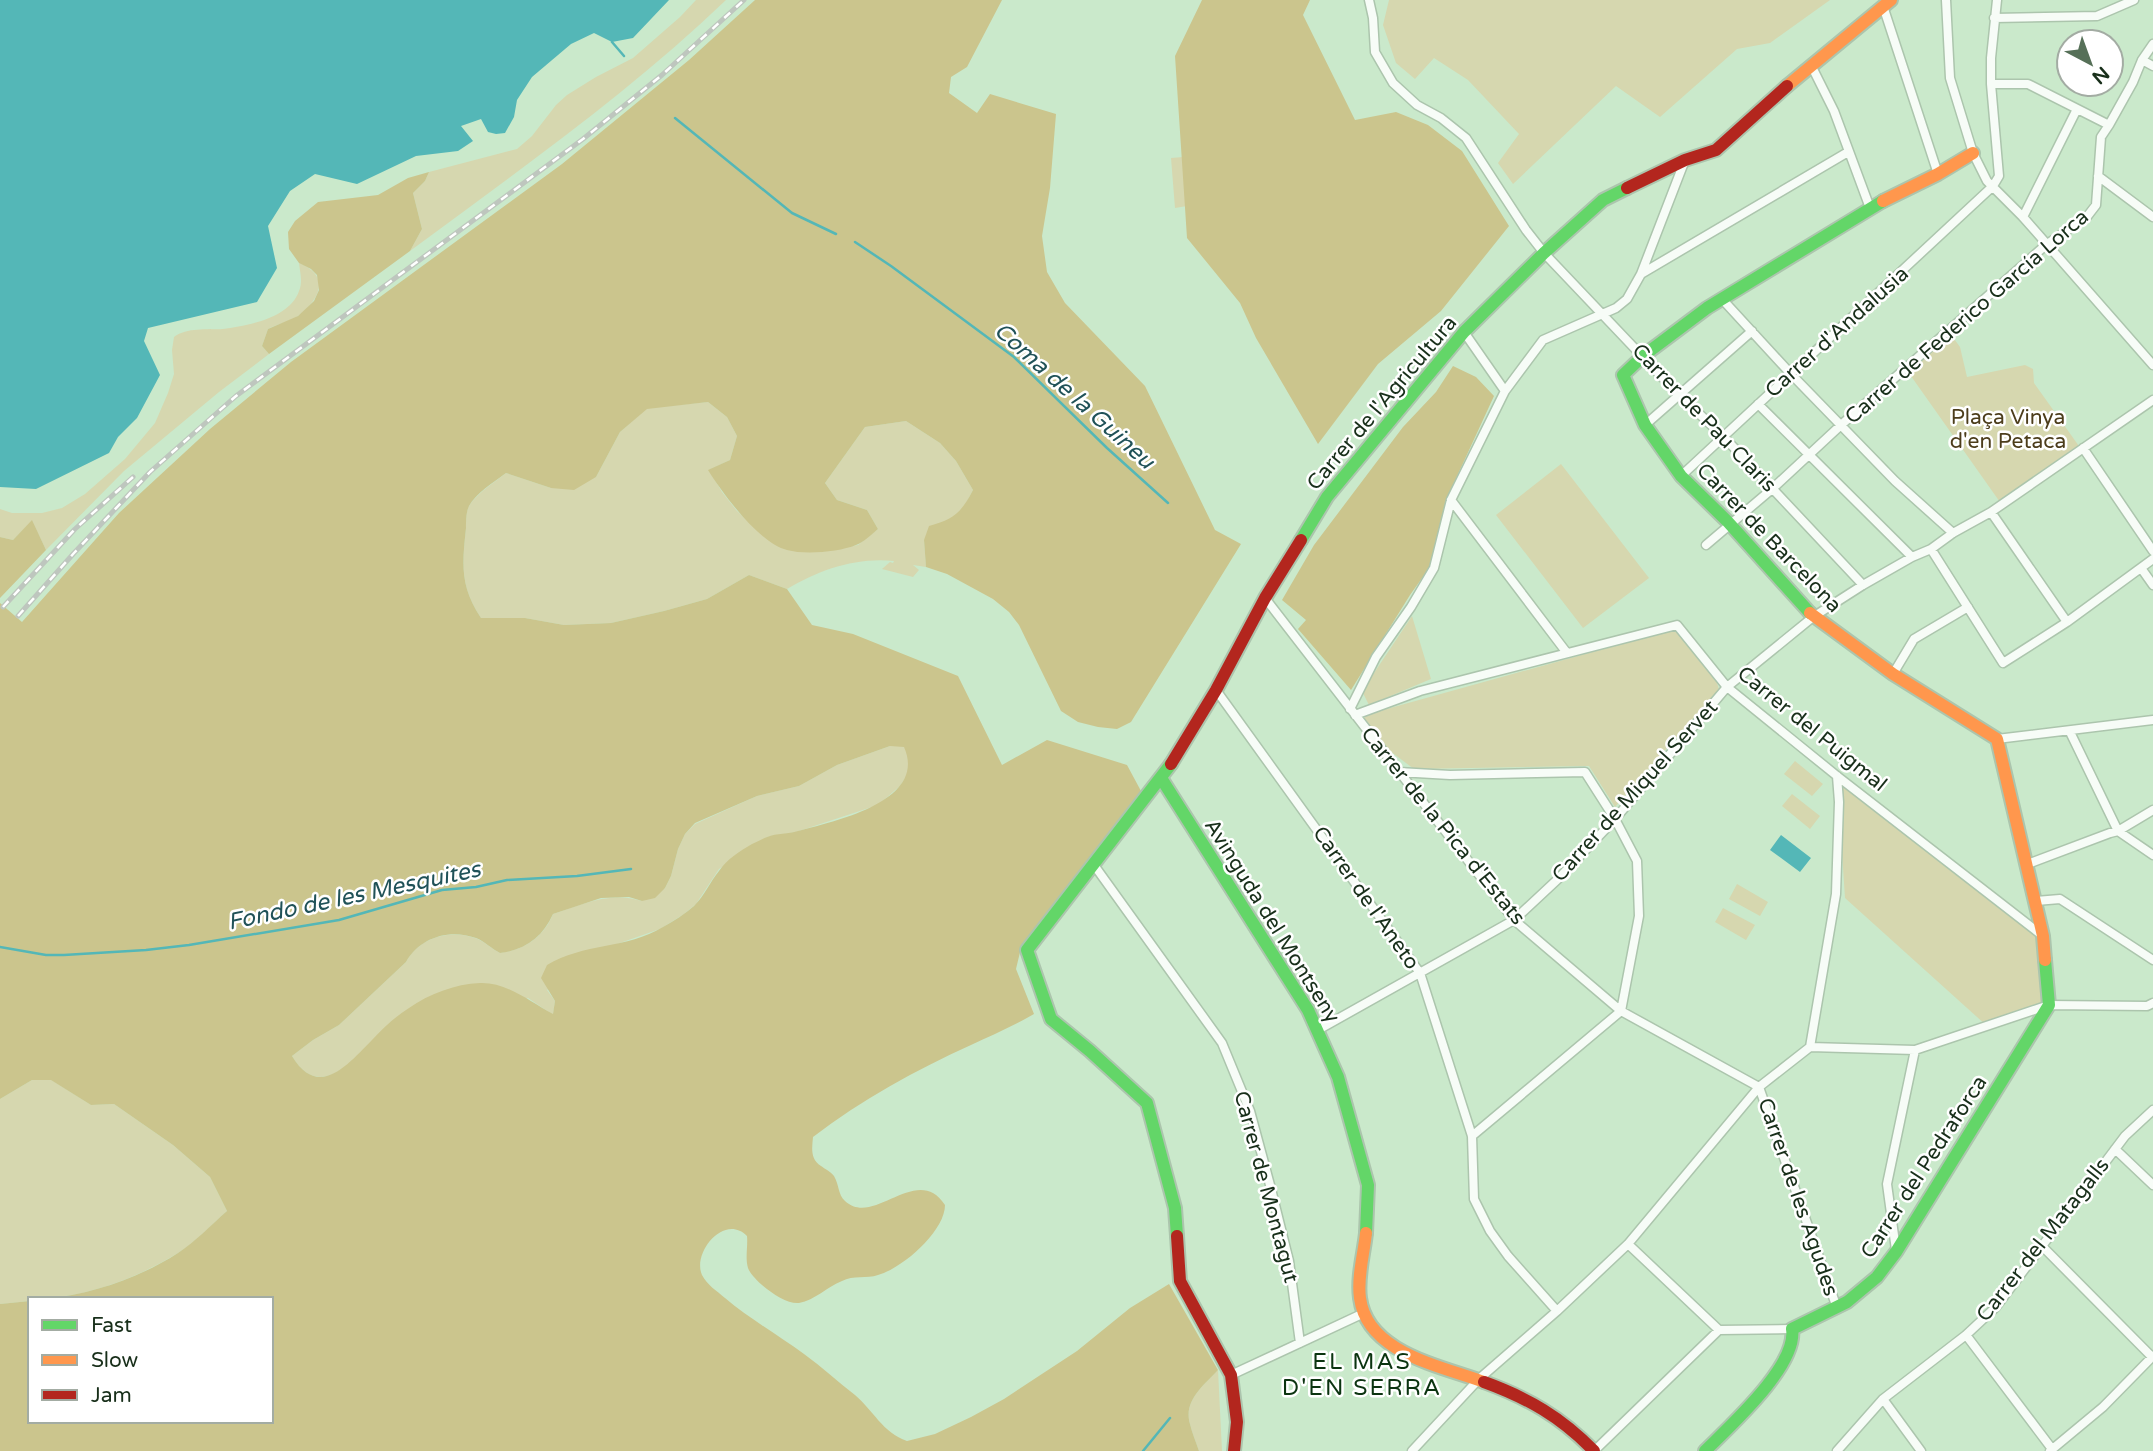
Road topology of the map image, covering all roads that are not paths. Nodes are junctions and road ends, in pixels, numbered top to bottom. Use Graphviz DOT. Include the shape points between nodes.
graph roads {
  1 [pos="1368,0"];
  2 [pos="1946,0"];
  3 [pos="1997,0"];
  4 [pos="2134,0"];
  5 [pos="1887,3"];
  6 [pos="1994,18"];
  7 [pos="2153,44"];
  8 [pos="2142,60"];
  9 [pos="1811,65"];
  10 [pos="2153,66"];
  11 [pos="1990,84"];
  12 [pos="2077,109"];
  13 [pos="2109,125"];
  14 [pos="1847,152"];
  15 [pos="1973,153"];
  16 [pos="1685,160"];
  17 [pos="1938,174"];
  18 [pos="2098,176"];
  19 [pos="1993,186"];
  20 [pos="1870,208"];
  21 [pos="2024,217"];
  22 [pos="2153,217"];
  23 [pos="2047,244"];
  24 [pos="1544,253"];
  25 [pos="1641,274"];
  26 [pos="1722,299"];
  27 [pos="1604,314"];
  28 [pos="1752,331"];
  29 [pos="1464,332"];
  30 [pos="1643,356"];
  31 [pos="2153,365"];
  32 [pos="1791,374"];
  33 [pos="1505,391"];
  34 [pos="1679,395"];
  35 [pos="2153,400"];
  36 [pos="1758,404"];
  37 [pos="1645,425"];
  38 [pos="1841,425"];
  39 [pos="1723,436"];
  40 [pos="2083,448"];
  41 [pos="1810,455"];
  42 [pos="1681,476"];
  43 [pos="1772,489"];
  44 [pos="1451,500"];
  45 [pos="1991,513"];
  46 [pos="1730,524"];
  47 [pos="1953,533"];
  48 [pos="1706,544"];
  49 [pos="1931,549"];
  50 [pos="2153,551"];
  51 [pos="1912,557"];
  52 [pos="2153,559"];
  53 [pos="2141,568"];
  54 [pos="1863,584"];
  55 [pos="2153,585"];
  56 [pos="1265,598"];
  57 [pos="1968,607"];
  58 [pos="1813,617"];
  59 [pos="2067,622"];
  60 [pos="1567,653"];
  61 [pos="1893,674"];
  62 [pos="1727,687"];
  63 [pos="1216,690"];
  64 [pos="1353,712"];
  65 [pos="2153,720"];
  66 [pos="2070,732"];
  67 [pos="1997,739"];
  68 [pos="1399,772"];
  69 [pos="1837,776"];
  70 [pos="1161,778"];
  71 [pos="2153,810"];
  72 [pos="1615,819"];
  73 [pos="2118,831"];
  74 [pos="2153,855"];
  75 [pos="1094,865"];
  76 [pos="2025,865"];
  77 [pos="2036,901"];
  78 [pos="1514,920"];
  79 [pos="2043,936"];
  80 [pos="2153,960"];
  81 [pos="1420,972"];
  82 [pos="2153,1003"];
  83 [pos="2049,1005"];
  84 [pos="1621,1011"];
  85 [pos="1318,1030"];
  86 [pos="1810,1047"];
  87 [pos="1915,1050"];
  88 [pos="1759,1087"];
  89 [pos="2153,1110"];
  90 [pos="1472,1136"];
  91 [pos="2115,1149"];
  92 [pos="2153,1185"];
  93 [pos="1628,1244"];
  94 [pos="2042,1246"];
  95 [pos="1896,1252"];
  96 [pos="1837,1308"];
  97 [pos="1557,1311"];
  98 [pos="1364,1313"];
  99 [pos="1792,1329"];
  100 [pos="1719,1331"];
  101 [pos="1966,1335"];
  102 [pos="1300,1343"];
  103 [pos="2153,1357"];
  104 [pos="1230,1376"];
  105 [pos="1479,1379"];
  106 [pos="1883,1399"];
  107 [pos="2051,1450"];
  108 [pos="1234,1451"];
  109 [pos="1412,1451"];
  110 [pos="1594,1451"];
  111 [pos="1705,1451"];
  112 [pos="1837,1451"];
  113 [pos="1921,1451"];
  1 -- 24 [label="street, Carrer de Pau Claris" via="1375,52 1393,83 1466,138"];
  2 -- 15 [label="street" via="1950,78"];
  3 -- 6 [label="street"];
  4 -- 6 [label="street" via="2097,16"];
  5 -- 9 [label="street, Carrer de l'Agricultura"];
  5 -- 17 [label="street"];
  6 -- 11 [label="street"];
  7 -- 8 [label="street, Carrer de Federico García Lorca"];
  8 -- 10 [label="street"];
  8 -- 13 [label="street, Carrer de Federico García Lorca"];
  9 -- 14 [label="street" via="1834,111"];
  9 -- 16 [label="street, Carrer de l'Agricultura" via="1716,150"];
  11 -- 12 [label="street" via="2028,84"];
  11 -- 19 [label="street" via="1999,176"];
  12 -- 13 [label="street"];
  12 -- 21 [label="street"];
  13 -- 18 [label="street, Carrer de Federico García Lorca" via="2101,137"];
  14 -- 20 [label="street"];
  14 -- 25 [label="street"];
  15 -- 17 [label="street"];
  15 -- 19 [label="street"];
  16 -- 24 [label="street, Carrer de l'Agricultura" via="1603,200"];
  16 -- 25 [label="street"];
  17 -- 20 [label="street"];
  18 -- 22 [label="street"];
  18 -- 23 [label="street, Carrer de Federico García Lorca" via="2096,205 2086,219"];
  19 -- 21 [label="street"];
  19 -- 32 [label="street, Carrer d'Andalusia"];
  20 -- 26 [label="street"];
  21 -- 23 [label="street"];
  23 -- 31 [label="street"];
  23 -- 38 [label="street, Carrer de Federico García Lorca"];
  24 -- 27 [label="street, Carrer de Pau Claris"];
  24 -- 29 [label="street, Carrer de l'Agricultura"];
  25 -- 27 [label="street" via="1627,299"];
  26 -- 28 [label="street"];
  26 -- 30 [label="street"];
  27 -- 30 [label="street, Carrer de Pau Claris"];
  27 -- 33 [label="street" via="1543,340"];
  28 -- 32 [label="street"];
  28 -- 34 [label="street"];
  29 -- 33 [label="street"];
  29 -- 56 [label="street, Carrer de l'Agricultura" via="1327,497"];
  30 -- 34 [label="street, Carrer de Pau Claris"];
  30 -- 37 [label="street, Carrer de Barcelona" via="1623,375"];
  32 -- 36 [label="street, Carrer d'Andalusia"];
  32 -- 38 [label="street"];
  33 -- 44 [label="street"];
  34 -- 37 [label="street"];
  34 -- 39 [label="street, Carrer de Pau Claris"];
  35 -- 40 [label="street, Carrer de Miquel Servet"];
  36 -- 39 [label="street, Carrer d'Andalusia"];
  36 -- 41 [label="street"];
  37 -- 42 [label="street, Carrer de Barcelona"];
  38 -- 41 [label="street, Carrer de Federico García Lorca"];
  38 -- 47 [label="street"];
  39 -- 42 [label="street, Carrer d'Andalusia"];
  39 -- 43 [label="street, Carrer de Pau Claris"];
  40 -- 45 [label="street, Carrer de Miquel Servet"];
  40 -- 50 [label="street"];
  41 -- 43 [label="street, Carrer de Federico García Lorca"];
  41 -- 51 [label="street"];
  42 -- 46 [label="street, Carrer de Barcelona"];
  43 -- 46 [label="street, Carrer de Federico García Lorca"];
  43 -- 54 [label="street, Carrer de Pau Claris"];
  44 -- 60 [label="street"];
  44 -- 64 [label="street" via="1434,568 1376,657"];
  45 -- 47 [label="street, Carrer de Miquel Servet"];
  45 -- 59 [label="street"];
  46 -- 48 [label="street, Carrer de Federico García Lorca"];
  46 -- 58 [label="street, Carrer de Barcelona"];
  47 -- 49 [label="street, Carrer de Miquel Servet"];
  49 -- 51 [label="street, Carrer de Miquel Servet"];
  49 -- 57 [label="street"];
  51 -- 54 [label="street, Carrer de Miquel Servet"];
  52 -- 53 [label="street"];
  53 -- 55 [label="street"];
  53 -- 59 [label="street"];
  54 -- 58 [label="street, Carrer de Miquel Servet"];
  56 -- 63 [label="street, Carrer de l'Agricultura"];
  56 -- 64 [label="street, Carrer de la Pica d'Estats"];
  57 -- 59 [label="street" via="2003,663"];
  57 -- 61 [label="street" via="1914,639"];
  58 -- 61 [label="street, Carrer de Barcelona"];
  58 -- 62 [label="street, Carrer de Miquel Servet"];
  60 -- 62 [label="street, Carrer del Puigmal" via="1677,625"];
  60 -- 64 [label="street, Carrer del Puigmal"];
  61 -- 67 [label="street, Carrer de Barcelona"];
  62 -- 69 [label="street, Carrer del Puigmal"];
  62 -- 72 [label="street, Carrer de Miquel Servet"];
  63 -- 70 [label="street, Carrer de l'Agricultura"];
  63 -- 81 [label="street, Carrer de l'Aneto"];
  64 -- 68 [label="street, Carrer de la Pica d'Estats"];
  65 -- 66 [label="street"];
  66 -- 67 [label="street"];
  66 -- 73 [label="street"];
  67 -- 76 [label="street"];
  68 -- 72 [label="street" via="1585,772"];
  68 -- 78 [label="street, Carrer de la Pica d'Estats"];
  69 -- 79 [label="street, Carrer del Puigmal"];
  69 -- 86 [label="street" via="1836,894"];
  70 -- 75 [label="street, Carrer de l'Agricultura"];
  70 -- 85 [label="street, Avinguda del Montseny"];
  71 -- 73 [label="street"];
  72 -- 78 [label="street, Carrer de Miquel Servet"];
  72 -- 84 [label="street" via="1637,861 1639,916"];
  73 -- 74 [label="street"];
  73 -- 76 [label="street"];
  75 -- 102 [label="street, Carrer de Montagut" via="1222,1043 1250,1111 1270,1185 1289,1261"];
  75 -- 104 [label="street, Carrer de l'Agricultura" via="1027,950 1052,1019 1147,1103 1175,1208 1180,1280"];
  76 -- 77 [label="street"];
  77 -- 79 [label="street"];
  77 -- 80 [label="street" via="2060,899"];
  78 -- 81 [label="street, Carrer de Miquel Servet"];
  78 -- 84 [label="street, Carrer de la Pica d'Estats"];
  79 -- 83 [label="street"];
  81 -- 85 [label="street, Carrer de Miquel Servet"];
  81 -- 90 [label="street, Carrer de l'Aneto"];
  82 -- 83 [label="street"];
  83 -- 87 [label="street"];
  83 -- 95 [label="street, Carrer del Pedraforca"];
  84 -- 88 [label="street, Carrer de la Pica d'Estats"];
  84 -- 90 [label="street"];
  85 -- 98 [label="street, Avinguda del Montseny" via="1338,1077 1368,1185 1360,1286"];
  86 -- 87 [label="street"];
  86 -- 88 [label="street"];
  87 -- 95 [label="street" via="1887,1184"];
  88 -- 93 [label="street"];
  88 -- 96 [label="street, Carrer de les Agudes"];
  89 -- 91 [label="street, Carrer del Matagalls"];
  90 -- 97 [label="street, Carrer de l'Aneto" via="1474,1199 1508,1256"];
  91 -- 92 [label="street"];
  91 -- 94 [label="street, Carrer del Matagalls"];
  93 -- 97 [label="street"];
  93 -- 100 [label="street"];
  94 -- 101 [label="street, Carrer del Matagalls" via="1996,1307"];
  94 -- 103 [label="street"];
  95 -- 96 [label="street, Carrer del Pedraforca" via="1877,1277"];
  96 -- 99 [label="street, Carrer del Pedraforca"];
  97 -- 105 [label="street"];
  98 -- 102 [label="street"];
  98 -- 105 [label="street" via="1394,1348"];
  99 -- 100 [label="street"];
  99 -- 111 [label="street" via="1793,1343 1772,1379"];
  100 -- 110 [label="street"];
  101 -- 106 [label="street, Carrer del Matagalls"];
  101 -- 107 [label="street"];
  102 -- 104 [label="street"];
  103 -- 107 [label="street" via="2103,1408"];
  104 -- 108 [label="street" via="1237,1422"];
  105 -- 109 [label="street"];
  105 -- 110 [label="street" via="1566,1422"];
  106 -- 112 [label="street, Carrer del Matagalls"];
  106 -- 113 [label="street"];
}
